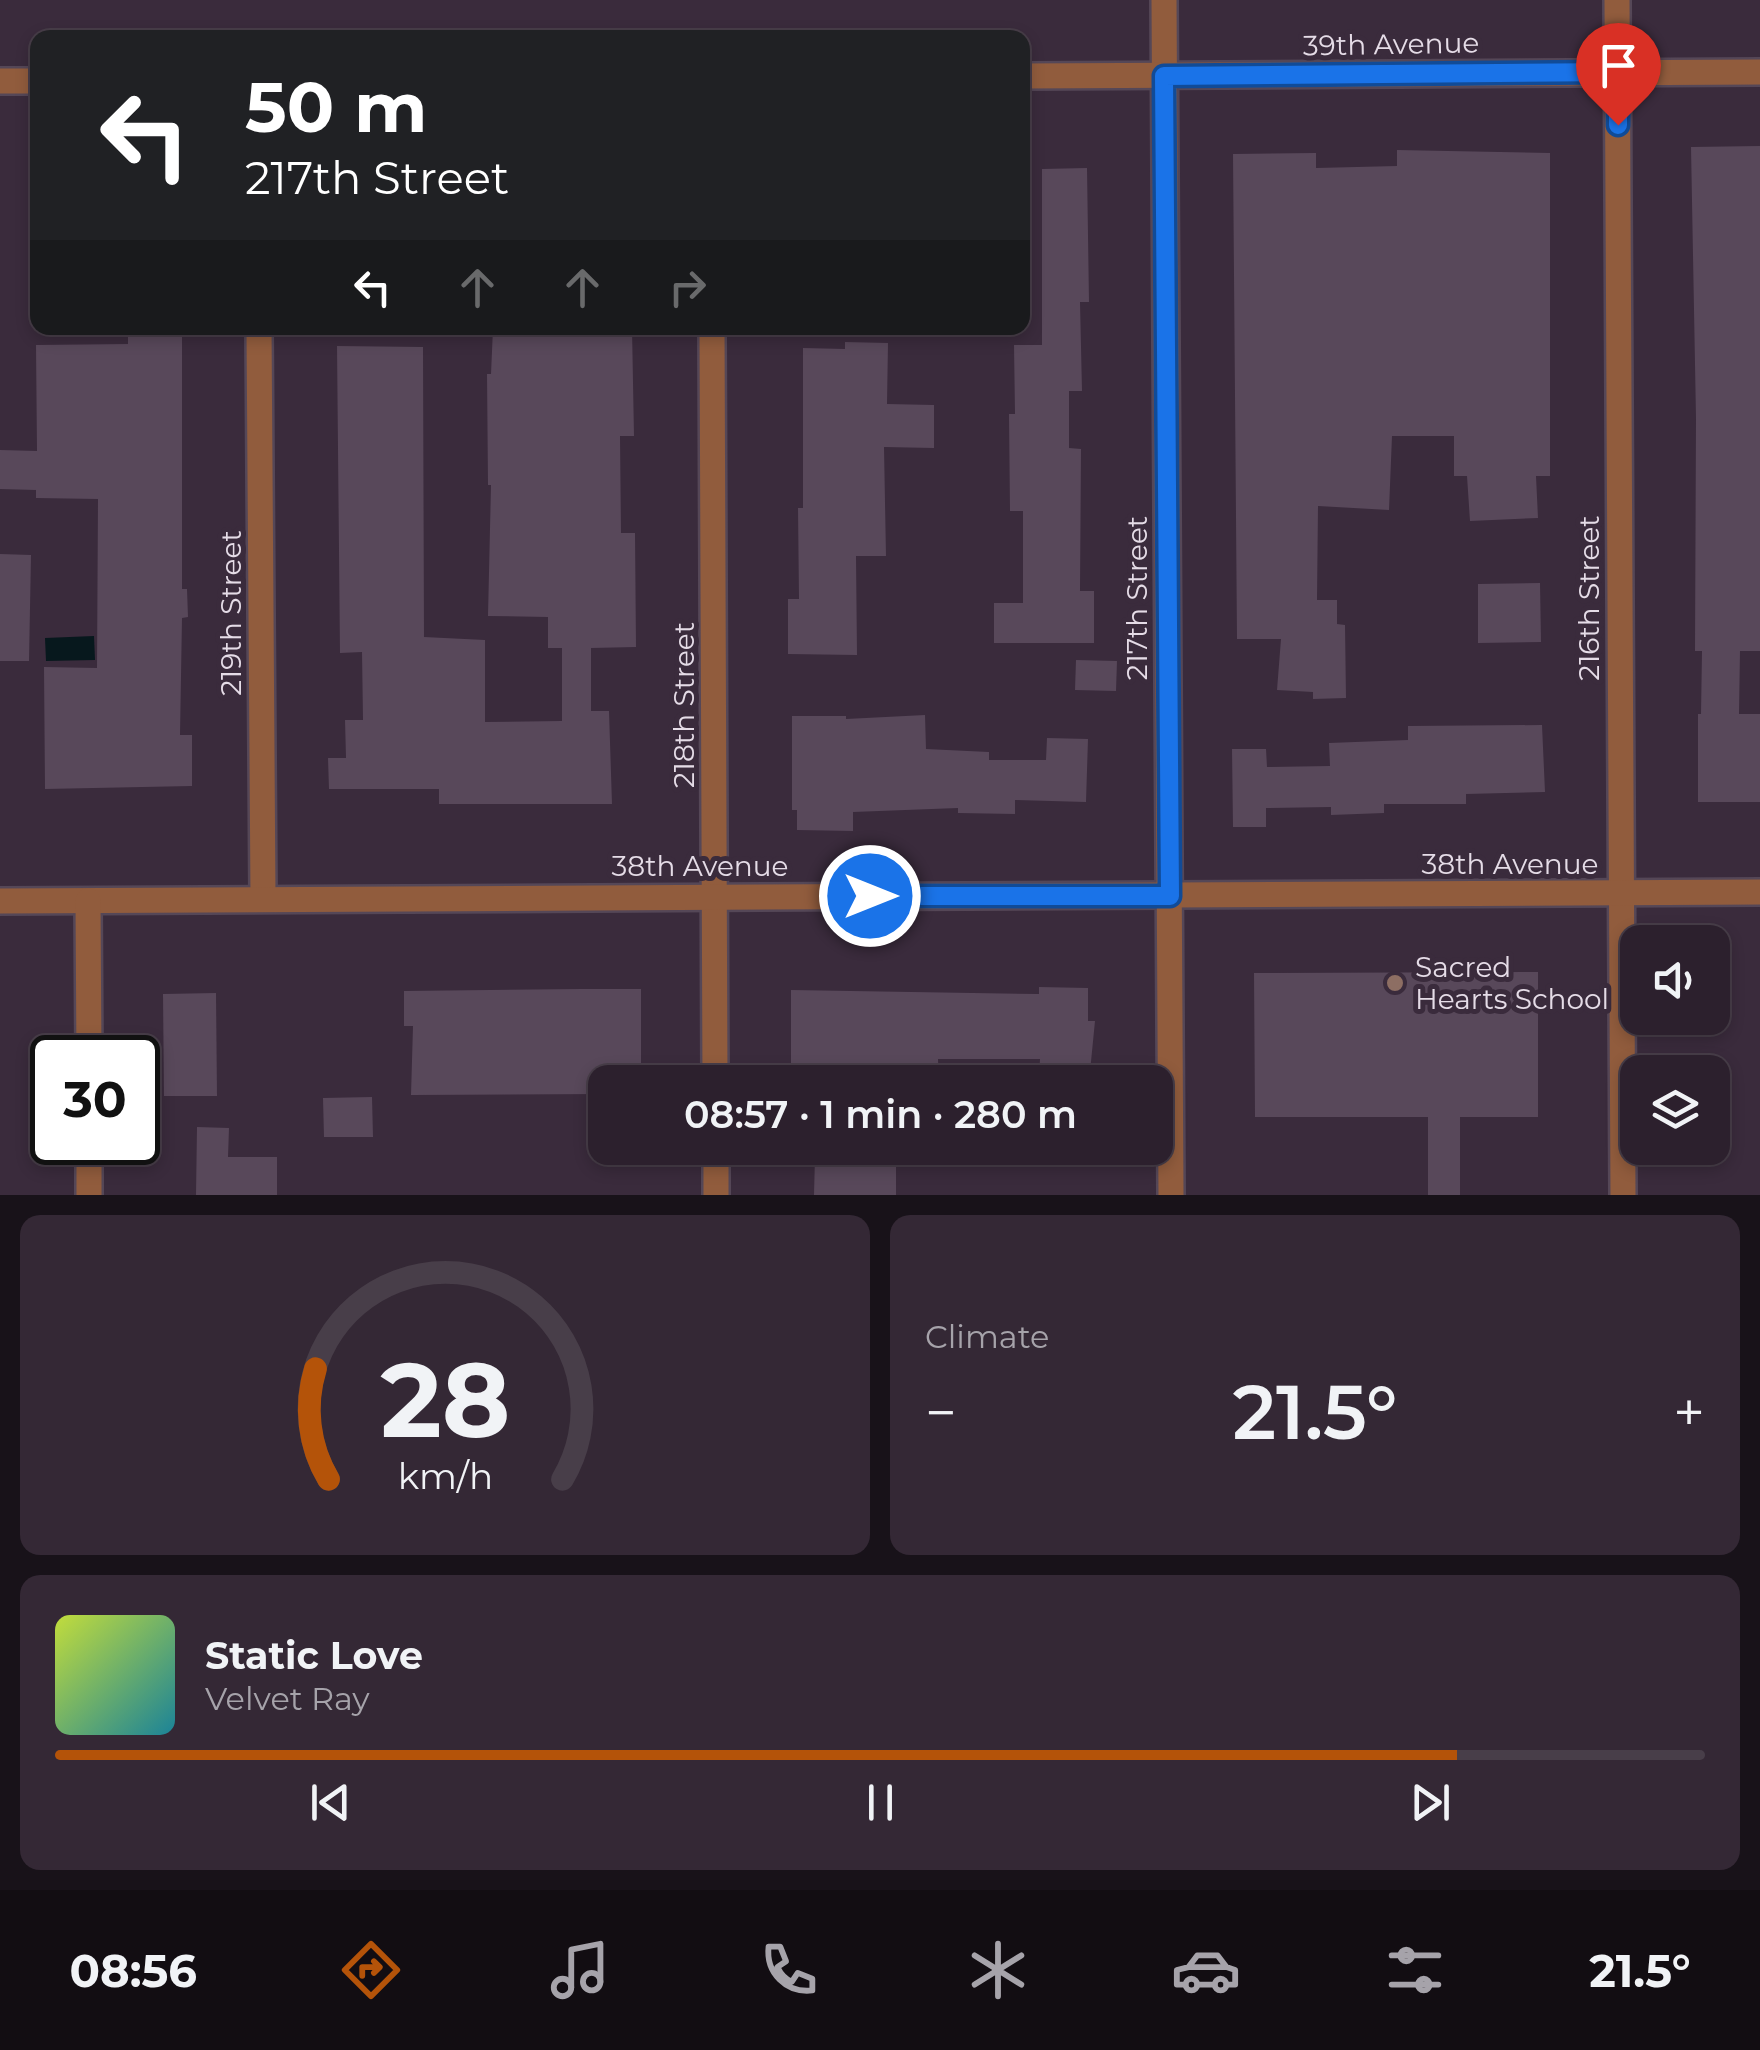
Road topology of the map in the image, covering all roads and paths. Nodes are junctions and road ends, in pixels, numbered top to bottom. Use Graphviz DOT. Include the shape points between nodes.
graph roads {
  1 [pos="1164,0"];
  2 [pos="1617,0"];
  3 [pos="1618,72"];
  4 [pos="1760,72"];
  5 [pos="1030,76"];
  6 [pos="1164,76"];
  7 [pos="0,81"];
  8 [pos="30,81"];
  9 [pos="259,335"];
  10 [pos="712,335"];
  11 [pos="1760,892"];
  12 [pos="1620,893"];
  13 [pos="714,896"];
  14 [pos="1170,896"];
  15 [pos="263,898"];
  16 [pos="0,901"];
  17 [pos="88,901"];
  18 [pos="89,1035"];
  19 [pos="716,1065"];
  20 [pos="89,1165"];
  21 [pos="716,1165"];
  22 [pos="89,1195"];
  23 [pos="716,1195"];
  24 [pos="1171,1195"];
  25 [pos="1624,1195"];
  1 -- 6 [label="street, 217th Street"];
  2 -- 3 [label="street, 216th Street"];
  3 -- 4 [label="street, 39th Avenue"];
  3 -- 6 [label="street, 39th Avenue"];
  3 -- 12 [label="street, 216th Street"];
  5 -- 6 [label="street, 39th Avenue"];
  6 -- 14 [label="street, 217th Street"];
  7 -- 8 [label="street"];
  9 -- 15 [label="street, 219th Street"];
  10 -- 13 [label="street, 218th Street"];
  11 -- 12 [label="street, 38th Avenue"];
  12 -- 14 [label="street, 38th Avenue"];
  12 -- 25 [label="street, 216th Street"];
  13 -- 14 [label="street, 38th Avenue"];
  13 -- 15 [label="street, 38th Avenue"];
  13 -- 19 [label="street, 218th Street"];
  14 -- 24 [label="street, 217th Street"];
  15 -- 17 [label="street, 38th Avenue"];
  16 -- 17 [label="street, 38th Avenue"];
  17 -- 18 [label="street"];
  20 -- 22 [label="street"];
  21 -- 23 [label="street"];
}
